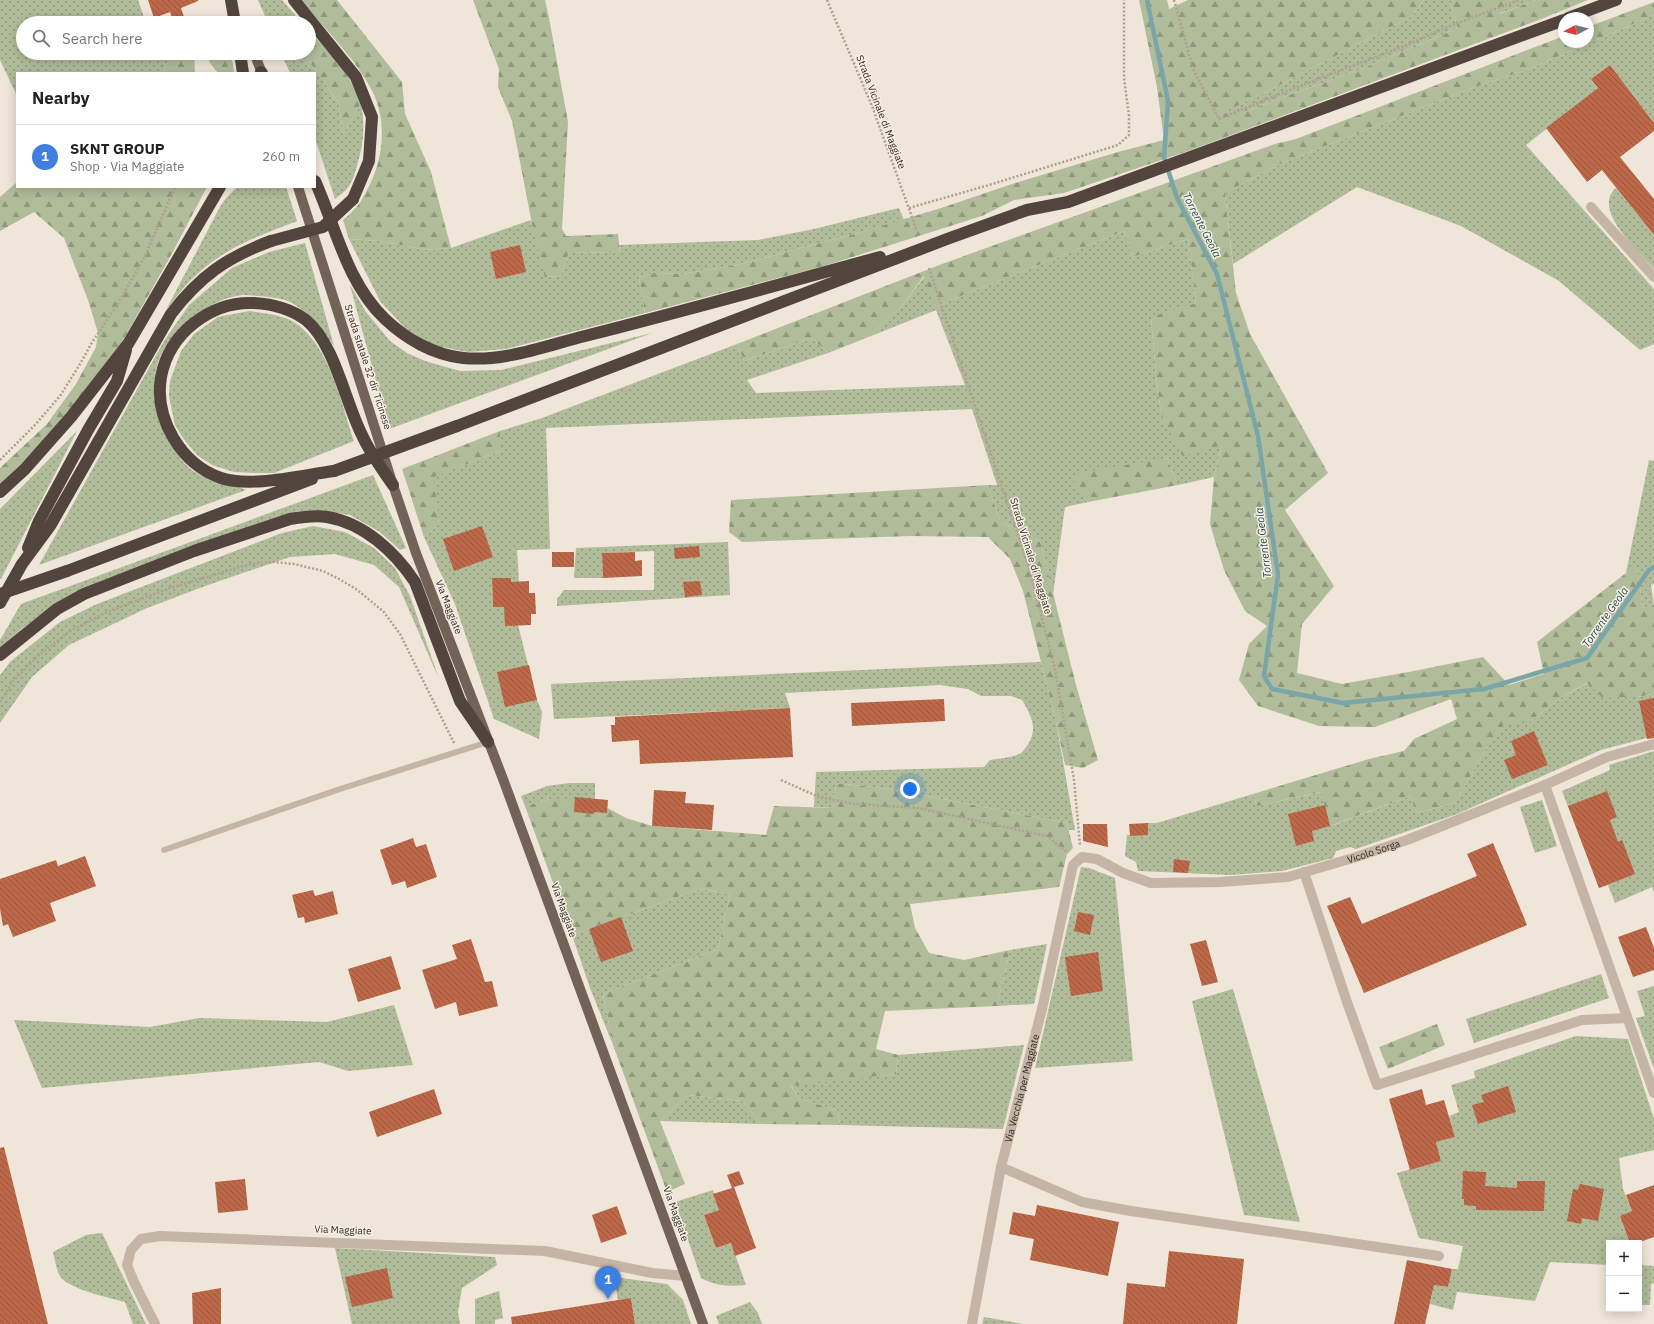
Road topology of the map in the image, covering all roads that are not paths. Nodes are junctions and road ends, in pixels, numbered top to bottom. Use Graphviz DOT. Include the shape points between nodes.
graph roads {
  1 [pos="232,0"];
  2 [pos="294,0"];
  3 [pos="1616,0"];
  4 [pos="1584,12"];
  5 [pos="234,16"];
  6 [pos="239,16"];
  7 [pos="307,16"];
  8 [pos="1558,22"];
  9 [pos="316,27"];
  10 [pos="241,60"];
  11 [pos="257,60"];
  12 [pos="243,72"];
  13 [pos="262,72"];
  14 [pos="316,183"];
  15 [pos="219,188"];
  16 [pos="227,188"];
  17 [pos="298,188"];
  18 [pos="210,206"];
  19 [pos="1591,207"];
  20 [pos="946,239"];
  21 [pos="1654,277"];
  22 [pos="128,344"];
  23 [pos="334,470"];
  24 [pos="393,485"];
  25 [pos="0,492"];
  26 [pos="416,553"];
  27 [pos="22,564"];
  28 [pos="0,594"];
  29 [pos="0,603"];
  30 [pos="0,655"];
  31 [pos="488,742"];
  32 [pos="1654,744"];
  33 [pos="1545,785"];
  34 [pos="164,850"];
  35 [pos="1080,859"];
  36 [pos="1304,872"];
  37 [pos="1627,1018"];
  38 [pos="1654,1093"];
  39 [pos="1001,1166"];
  40 [pos="1439,1256"];
  41 [pos="686,1276"];
  42 [pos="155,1324"];
  43 [pos="703,1324"];
  44 [pos="972,1324"];
  1 -- 5 [label="highway"];
  1 -- 6 [label="main road"];
  2 -- 7 [label="highway, bridge"];
  3 -- 4 [label="highway"];
  8 -- 20 [label="highway" via="1068,202 1027,210"];
  9 -- 27 [label="highway, bridge" via="356,77 372,117 369,161 353,198 323,227 248,249 226,261 184,297 171,314 50,526"];
  10 -- 12 [label="highway"];
  11 -- 13 [label="main road"];
  14 -- 20 [label="highway" via="352,273 373,306 386,320 422,346 461,358 501,358 641,323"];
  15 -- 18 [label="highway"];
  16 -- 18 [label="highway"];
  17 -- 24 [label="main road, Strada statale 32 dir Ticinese"];
  18 -- 22 [label="highway"];
  19 -- 21 [label="street"];
  20 -- 23 [label="highway, bridge" via="457,426"];
  22 -- 25 [label="highway" via="71,417"];
  22 -- 27 [label="highway" via="116,381 39,521"];
  23 -- 24 [label="highway" via="244,482 222,478 187,456 168,428 162,412 160,395 165,362 182,335 213,310 234,304 274,305 305,320 316,330 326,347 362,436"];
  23 -- 28 [label="highway, bridge"];
  24 -- 26 [label="main road, Strada statale 32 dir Ticinese"];
  26 -- 31 [label="main road, Via Maggiate"];
  27 -- 29 [label="highway"];
  30 -- 31 [label="highway" via="57,609 84,594 194,551 290,519 306,516 327,517 355,527 382,543 408,572 415,582 460,701"];
  31 -- 34 [label="lane" via="337,790"];
  31 -- 41 [label="main road, Via Maggiate"];
  32 -- 33 [label="street, Vicolo Sorga" via="1606,757"];
  33 -- 36 [label="street, Vicolo Sorga" via="1407,840"];
  33 -- 37 [label="street"];
  35 -- 36 [label="street, Vicolo Sorga" via="1097,860 1122,873 1151,883 1220,882 1288,877"];
  35 -- 39 [label="street, Via Vecchia per Maggiate" via="1073,865 1042,1009"];
  36 -- 37 [label="street" via="1376,1086 1582,1020"];
  37 -- 38 [label="street"];
  39 -- 40 [label="street" via="1082,1202"];
  39 -- 44 [label="street, Via Vecchia per Maggiate"];
  41 -- 42 [label="street, Via Maggiate" via="652,1274 545,1251 160,1236 141,1239 131,1250 127,1265"];
  41 -- 43 [label="main road, Via Maggiate"];
}
